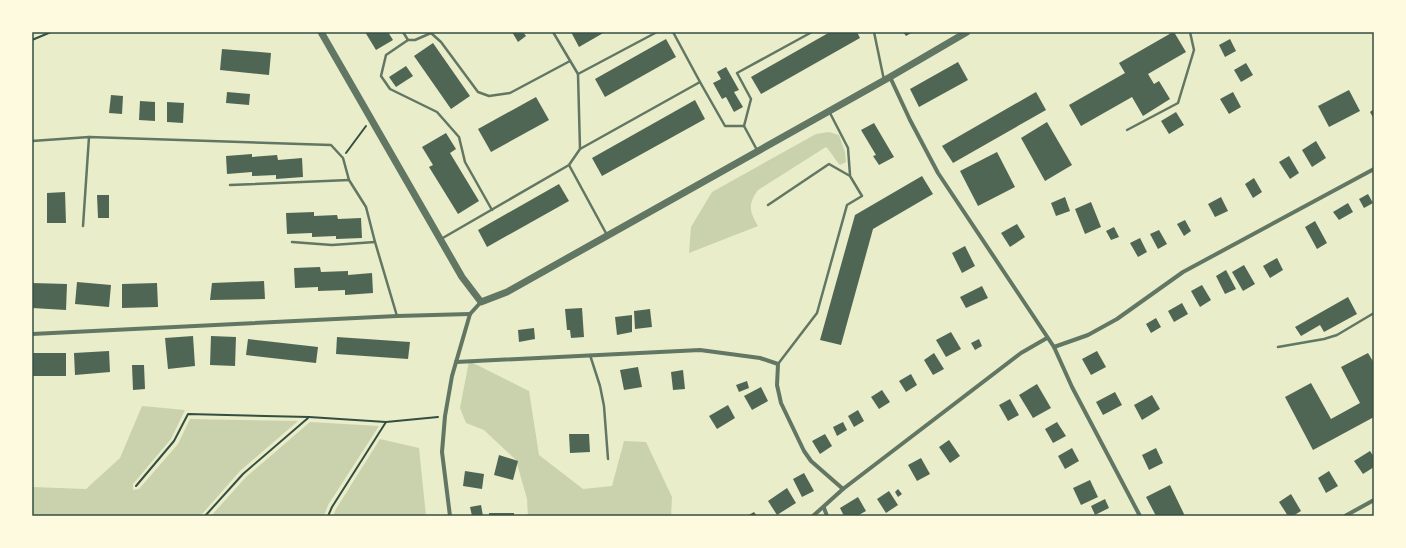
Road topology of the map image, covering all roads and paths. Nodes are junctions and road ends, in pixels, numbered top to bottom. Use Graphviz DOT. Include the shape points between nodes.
graph roads {
  1 [pos="51,32"];
  2 [pos="321,32"];
  3 [pos="403,32"];
  4 [pos="554,32"];
  5 [pos="657,32"];
  6 [pos="673,32"];
  7 [pos="812,32"];
  8 [pos="874,32"];
  9 [pos="967,32"];
  10 [pos="1190,32"];
  11 [pos="32,40"];
  12 [pos="408,40"];
  13 [pos="570,61"];
  14 [pos="578,74"];
  15 [pos="887,79"];
  16 [pos="700,82"];
  17 [pos="829,111"];
  18 [pos="371,119"];
  19 [pos="744,126"];
  20 [pos="1128,130"];
  21 [pos="89,137"];
  22 [pos="32,141"];
  23 [pos="580,149"];
  24 [pos="757,150"];
  25 [pos="343,158"];
  26 [pos="569,165"];
  27 [pos="1374,168"];
  28 [pos="850,176"];
  29 [pos="349,180"];
  30 [pos="230,185"];
  31 [pos="768,204"];
  32 [pos="492,210"];
  33 [pos="83,226"];
  34 [pos="607,236"];
  35 [pos="440,239"];
  36 [pos="292,242"];
  37 [pos="375,242"];
  38 [pos="481,302"];
  39 [pos="1374,313"];
  40 [pos="470,314"];
  41 [pos="397,316"];
  42 [pos="32,334"];
  43 [pos="1047,338"];
  44 [pos="1278,347"];
  45 [pos="1054,348"];
  46 [pos="590,355"];
  47 [pos="456,362"];
  48 [pos="778,364"];
  49 [pos="445,416"];
  50 [pos="309,417"];
  51 [pos="386,422"];
  52 [pos="608,459"];
  53 [pos="136,486"];
  54 [pos="843,489"];
  55 [pos="1374,500"];
  56 [pos="824,508"];
  57 [pos="205,516"];
  58 [pos="328,516"];
  59 [pos="450,516"];
  60 [pos="813,516"];
  61 [pos="827,516"];
  62 [pos="1140,516"];
  63 [pos="1345,516"];
  1 -- 11 [label="path"];
  2 -- 18 [label="street"];
  3 -- 12 [label="lane"];
  4 -- 13 [label="lane"];
  5 -- 14 [label="lane"];
  6 -- 16 [label="lane"];
  7 -- 19 [label="lane" via="737,73 751,99"];
  8 -- 15 [label="lane"];
  9 -- 15 [label="street"];
  10 -- 20 [label="lane" via="1194,50 1178,103"];
  12 -- 13 [label="lane" via="415,40 431,33 441,42 478,92 489,96 510,92"];
  12 -- 32 [label="lane" via="386,55 381,76 390,90 436,112 459,137 465,162"];
  13 -- 14 [label="lane"];
  14 -- 23 [label="lane"];
  15 -- 17 [label="street"];
  15 -- 43 [label="street" via="938,173"];
  16 -- 19 [label="lane" via="725,126"];
  16 -- 23 [label="lane"];
  17 -- 24 [label="street"];
  17 -- 28 [label="lane" via="848,148"];
  18 -- 25 [label="path"];
  18 -- 35 [label="street"];
  19 -- 24 [label="lane"];
  21 -- 22 [label="lane"];
  21 -- 25 [label="lane" via="331,145"];
  21 -- 33 [label="lane"];
  23 -- 26 [label="lane"];
  24 -- 34 [label="street"];
  25 -- 29 [label="lane"];
  26 -- 32 [label="lane"];
  26 -- 34 [label="lane"];
  27 -- 45 [label="street" via="1183,272 1117,320"];
  28 -- 31 [label="lane" via="829,164"];
  28 -- 48 [label="lane" via="862,196 847,205 817,313"];
  29 -- 30 [label="lane"];
  29 -- 37 [label="lane" via="366,207"];
  32 -- 35 [label="lane"];
  34 -- 38 [label="street" via="507,292"];
  35 -- 38 [label="street" via="462,277"];
  36 -- 37 [label="lane" via="332,245"];
  37 -- 41 [label="lane"];
  38 -- 40 [label="street"];
  39 -- 44 [label="lane" via="1337,335"];
  40 -- 41 [label="street"];
  40 -- 47 [label="street"];
  41 -- 42 [label="street"];
  43 -- 45 [label="street"];
  43 -- 54 [label="street" via="1021,353"];
  45 -- 62 [label="street"];
  46 -- 47 [label="street"];
  46 -- 48 [label="street" via="700,350 760,358"];
  46 -- 52 [label="lane" via="604,406"];
  47 -- 49 [label="street"];
  48 -- 54 [label="street" via="777,385 781,403 804,451 811,461"];
  49 -- 51 [label="path"];
  49 -- 59 [label="street" via="442,452"];
  50 -- 51 [label="path"];
  50 -- 53 [label="path" via="188,414 174,441"];
  50 -- 57 [label="path" via="243,474"];
  51 -- 58 [label="path"];
  54 -- 56 [label="street"];
  55 -- 63 [label="street"];
  56 -- 60 [label="street"];
  56 -- 61 [label="street"];
}
